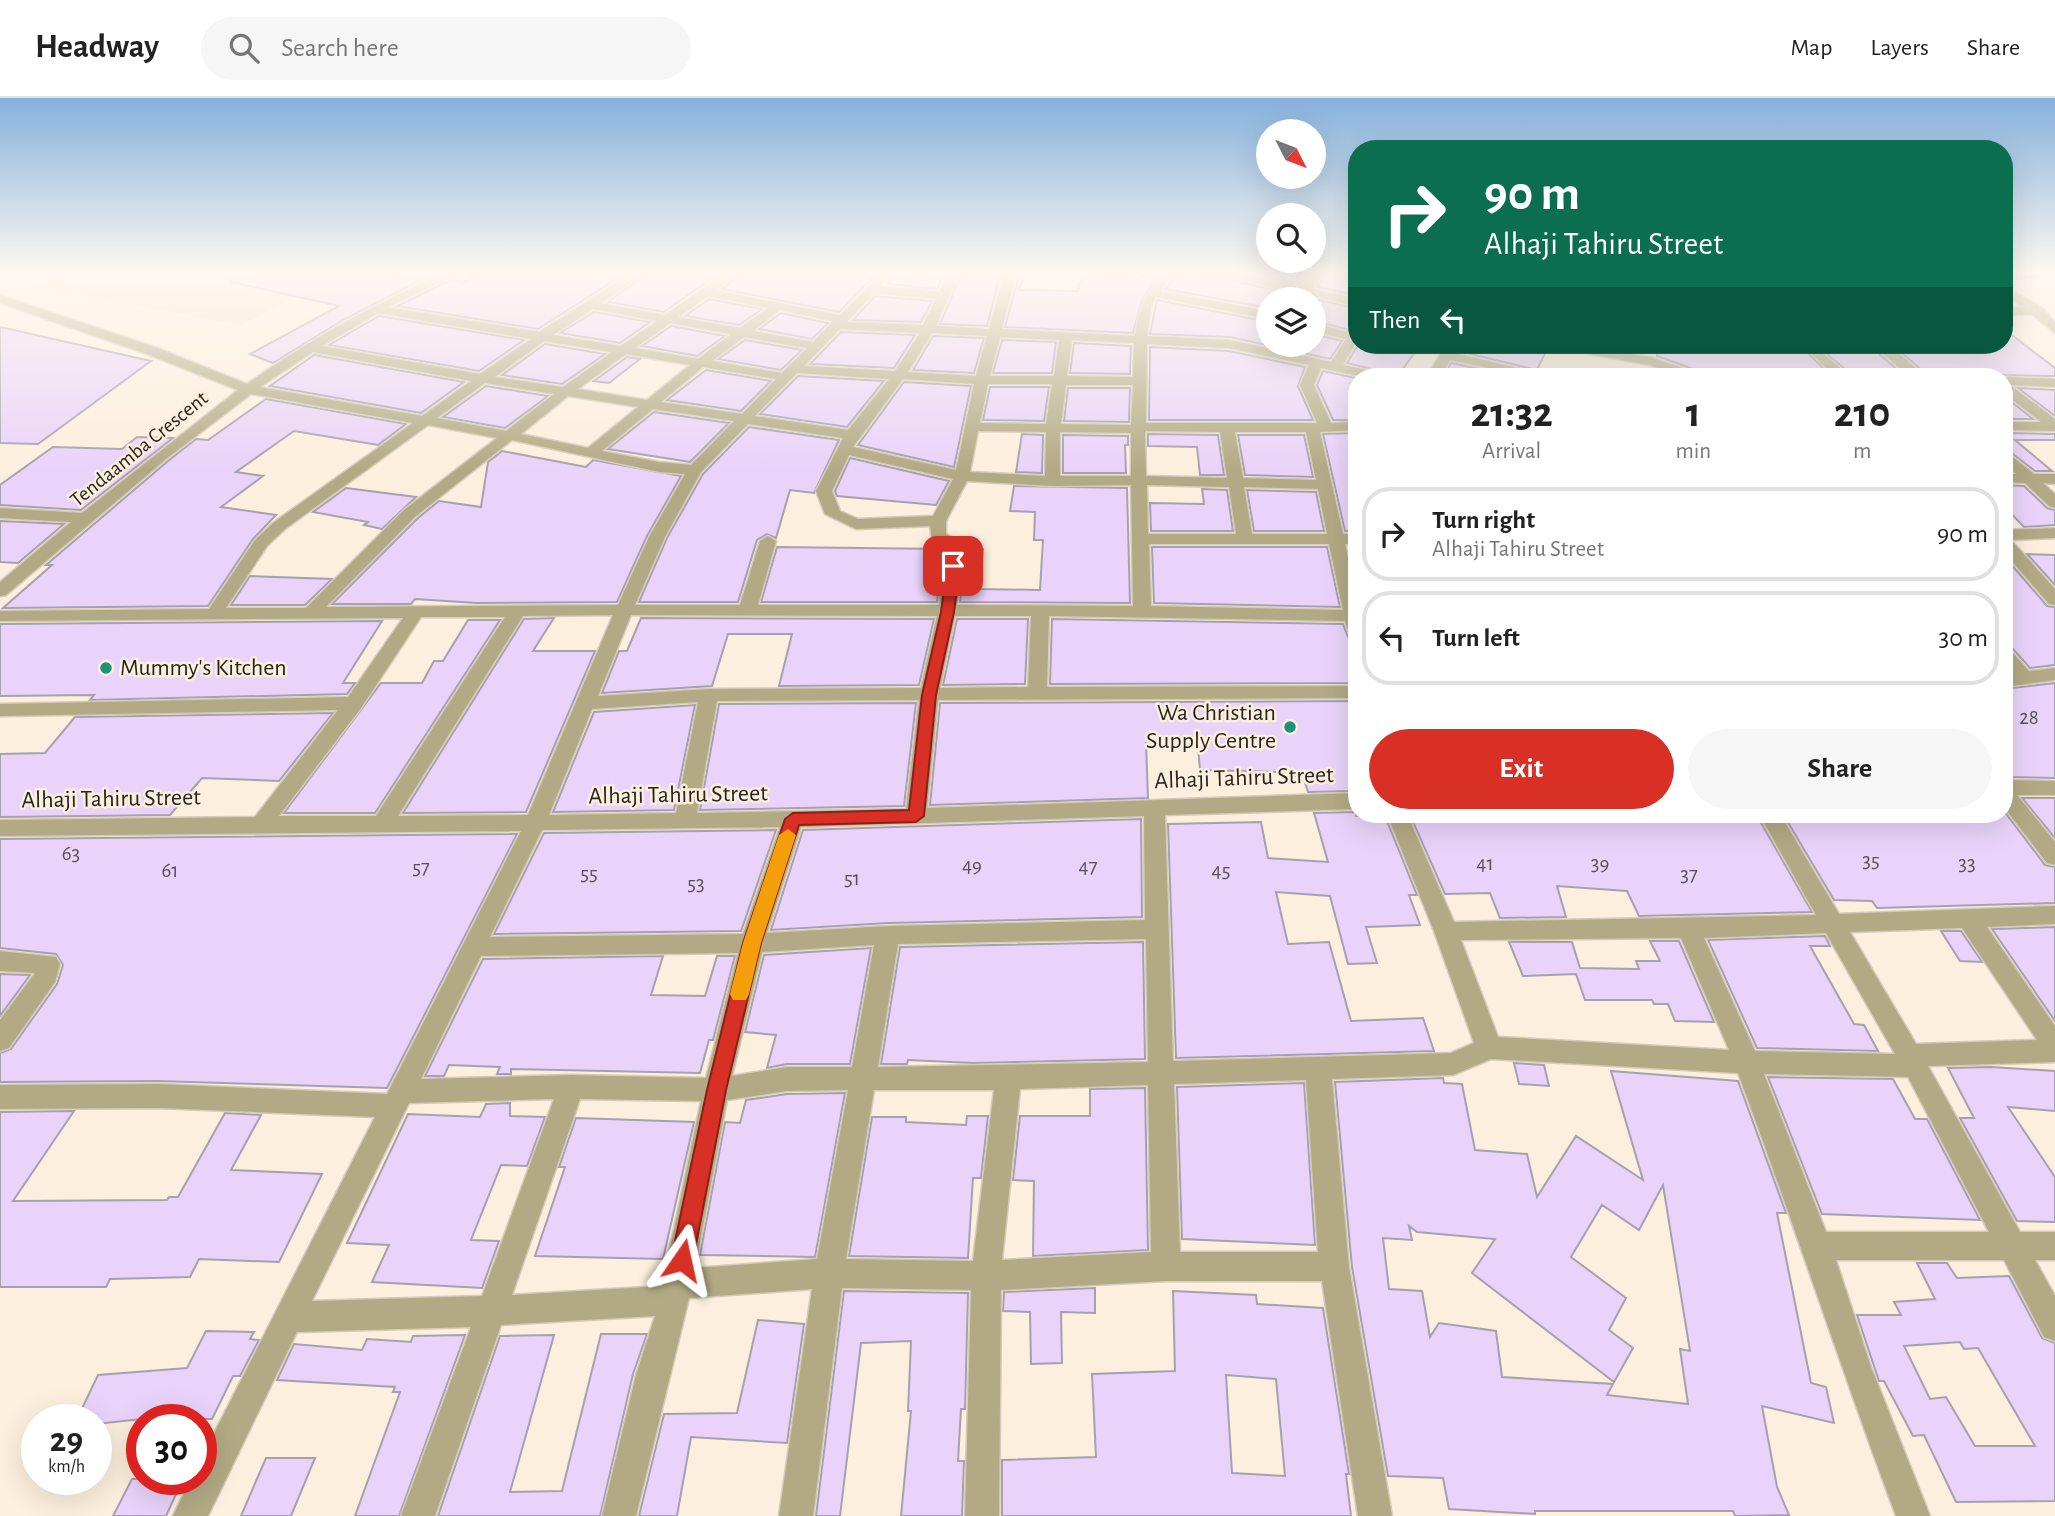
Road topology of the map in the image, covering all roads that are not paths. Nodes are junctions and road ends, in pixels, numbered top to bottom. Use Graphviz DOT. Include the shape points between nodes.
graph roads {
  1 [pos="112,337"];
  2 [pos="330,337"];
  3 [pos="541,337"];
  4 [pos="542,337"];
  5 [pos="641,337"];
  6 [pos="738,337"];
  7 [pos="762,337"];
  8 [pos="825,337"];
  9 [pos="923,337"];
  10 [pos="994,337"];
  11 [pos="1066,337"];
  12 [pos="1141,337"];
  13 [pos="1143,337"];
  14 [pos="1348,345"];
  15 [pos="816,346"];
  16 [pos="1256,347"];
  17 [pos="313,348"];
  18 [pos="622,351"];
  19 [pos="1478,354"];
  20 [pos="1633,354"];
  21 [pos="1818,354"];
  22 [pos="1892,354"];
  23 [pos="1298,357"];
  24 [pos="1317,363"];
  25 [pos="1549,364"];
  26 [pos="698,365"];
  27 [pos="1335,367"];
  28 [pos="1677,368"];
  29 [pos="1833,368"];
  30 [pos="1908,368"];
  31 [pos="1348,370"];
  32 [pos="789,373"];
  33 [pos="900,374"];
  34 [pos="483,380"];
  35 [pos="982,380"];
  36 [pos="1139,381"];
  37 [pos="2013,381"];
  38 [pos="1060,382"];
  39 [pos="2055,383"];
  40 [pos="247,389"];
  41 [pos="565,392"];
  42 [pos="2013,394"];
  43 [pos="647,405"];
  44 [pos="427,420"];
  45 [pos="743,420"];
  46 [pos="1348,426"];
  47 [pos="2013,426"];
  48 [pos="2055,426"];
  49 [pos="973,427"];
  50 [pos="1053,427"];
  51 [pos="1319,427"];
  52 [pos="1138,428"];
  53 [pos="1227,428"];
  54 [pos="852,435"];
  55 [pos="512,436"];
  56 [pos="845,450"];
  57 [pos="590,453"];
  58 [pos="2013,462"];
  59 [pos="695,470"];
  60 [pos="962,476"];
  61 [pos="2013,478"];
  62 [pos="2032,479"];
  63 [pos="2055,479"];
  64 [pos="1140,480"];
  65 [pos="1052,481"];
  66 [pos="1237,481"];
  67 [pos="1324,485"];
  68 [pos="2055,503"];
  69 [pos="0,513"];
  70 [pos="86,518"];
  71 [pos="937,521"];
  72 [pos="2055,533"];
  73 [pos="2013,535"];
  74 [pos="1141,539"];
  75 [pos="1335,539"];
  76 [pos="1348,539"];
  77 [pos="1245,540"];
  78 [pos="768,541"];
  79 [pos="2013,551"];
  80 [pos="0,591"];
  81 [pos="1348,592"];
  82 [pos="2052,592"];
  83 [pos="518,610"];
  84 [pos="624,610"];
  85 [pos="416,611"];
  86 [pos="747,611"];
  87 [pos="1040,611"];
  88 [pos="1142,611"];
  89 [pos="312,612"];
  90 [pos="947,612"];
  91 [pos="214,614"];
  92 [pos="0,616"];
  93 [pos="1348,621"];
  94 [pos="2013,664"];
  95 [pos="2055,674"];
  96 [pos="2024,677"];
  97 [pos="2013,679"];
  98 [pos="1348,692"];
  99 [pos="1037,694"];
  100 [pos="709,695"];
  101 [pos="929,695"];
  102 [pos="354,703"];
  103 [pos="583,703"];
  104 [pos="0,710"];
  105 [pos="2013,787"];
  106 [pos="2055,788"];
  107 [pos="1348,801"];
  108 [pos="2013,804"];
  109 [pos="1154,807"];
  110 [pos="916,816"];
  111 [pos="793,819"];
  112 [pos="685,821"];
  113 [pos="263,822"];
  114 [pos="535,823"];
  115 [pos="1401,823"];
  116 [pos="1774,823"];
  117 [pos="382,824"];
  118 [pos="0,828"];
  119 [pos="2055,857"];
  120 [pos="2055,915"];
  121 [pos="1968,918"];
  122 [pos="1831,922"];
  123 [pos="1158,929"];
  124 [pos="1688,929"];
  125 [pos="1446,931"];
  126 [pos="888,935"];
  127 [pos="752,943"];
  128 [pos="472,947"];
  129 [pos="0,961"];
  130 [pos="0,1040"];
  131 [pos="1489,1048"];
  132 [pos="2055,1049"];
  133 [pos="1912,1061"];
  134 [pos="1747,1062"];
  135 [pos="1318,1069"];
  136 [pos="1162,1072"];
  137 [pos="1008,1078"];
  138 [pos="864,1079"];
  139 [pos="571,1087"];
  140 [pos="716,1090"];
  141 [pos="0,1097"];
  142 [pos="396,1099"];
  143 [pos="1817,1246"];
  144 [pos="2055,1246"];
  145 [pos="2012,1248"];
  146 [pos="1166,1266"];
  147 [pos="1335,1267"];
  148 [pos="829,1273"];
  149 [pos="986,1276"];
  150 [pos="675,1292"];
  151 [pos="490,1311"];
  152 [pos="289,1317"];
  153 [pos="2055,1326"];
  154 [pos="190,1516"];
  155 [pos="418,1516"];
  156 [pos="619,1516"];
  157 [pos="796,1516"];
  158 [pos="982,1516"];
  159 [pos="1375,1516"];
  160 [pos="1913,1516"];
  1 -- 40 [label="street"];
  2 -- 17 [label="street, Tendaamba Crescent"];
  3 -- 34 [label="street"];
  4 -- 18 [label="street"];
  5 -- 18 [label="street"];
  6 -- 26 [label="street"];
  7 -- 15 [label="street"];
  8 -- 15 [label="street"];
  9 -- 33 [label="street"];
  10 -- 35 [label="street"];
  11 -- 38 [label="street"];
  12 -- 36 [label="street"];
  13 -- 16 [label="street"];
  14 -- 27 [label="street"];
  15 -- 32 [label="street"];
  17 -- 34 [label="street"];
  17 -- 40 [label="street, Tendaamba Crescent"];
  18 -- 26 [label="street"];
  18 -- 41 [label="street"];
  19 -- 25 [label="street"];
  20 -- 28 [label="street" via="1656,357"];
  21 -- 29 [label="street"];
  22 -- 30 [label="street"];
  23 -- 24 [label="street"];
  24 -- 27 [label="street"];
  24 -- 51 [label="street" via="1307,385"];
  26 -- 32 [label="street"];
  26 -- 43 [label="street"];
  27 -- 31 [label="street"];
  32 -- 33 [label="street"];
  32 -- 45 [label="street"];
  33 -- 35 [label="street"];
  33 -- 54 [label="street"];
  34 -- 41 [label="street"];
  34 -- 44 [label="street"];
  35 -- 38 [label="street"];
  35 -- 49 [label="street"];
  36 -- 38 [label="street"];
  36 -- 52 [label="street"];
  37 -- 39 [label="street"];
  38 -- 50 [label="street"];
  40 -- 44 [label="street"];
  40 -- 70 [label="street, Tendaamba Crescent"];
  41 -- 43 [label="street"];
  41 -- 55 [label="street"];
  42 -- 48 [label="street"];
  43 -- 45 [label="street"];
  43 -- 57 [label="street"];
  44 -- 55 [label="street"];
  44 -- 91 [label="street" via="279,526 261,543"];
  45 -- 54 [label="street"];
  45 -- 59 [label="street"];
  46 -- 51 [label="street"];
  47 -- 48 [label="street"];
  49 -- 50 [label="street"];
  49 -- 60 [label="street"];
  50 -- 52 [label="street"];
  50 -- 65 [label="street"];
  51 -- 53 [label="street"];
  51 -- 67 [label="street"];
  52 -- 53 [label="street"];
  52 -- 64 [label="street"];
  53 -- 66 [label="street"];
  54 -- 56 [label="street"];
  55 -- 57 [label="street"];
  55 -- 89 [label="street" via="410,513"];
  56 -- 60 [label="street"];
  56 -- 71 [label="street" via="824,491 833,514 856,524"];
  57 -- 59 [label="street"];
  58 -- 62 [label="street"];
  59 -- 84 [label="street" via="657,537"];
  60 -- 65 [label="street"];
  60 -- 71 [label="street"];
  61 -- 62 [label="street"];
  62 -- 63 [label="street"];
  62 -- 68 [label="street"];
  64 -- 65 [label="street"];
  64 -- 66 [label="street"];
  64 -- 74 [label="street"];
  66 -- 67 [label="street"];
  66 -- 77 [label="street"];
  67 -- 75 [label="street"];
  69 -- 70 [label="street"];
  70 -- 80 [label="street, Tendaamba Crescent"];
  71 -- 90 [label="street" via="938,537 957,543"];
  72 -- 73 [label="street"];
  74 -- 77 [label="street"];
  74 -- 88 [label="street"];
  75 -- 76 [label="street"];
  75 -- 77 [label="street"];
  75 -- 81 [label="street"];
  78 -- 86 [label="street"];
  79 -- 82 [label="street"];
  83 -- 84 [label="street"];
  83 -- 85 [label="street"];
  83 -- 117 [label="street"];
  84 -- 86 [label="street"];
  84 -- 103 [label="street"];
  85 -- 89 [label="street"];
  85 -- 102 [label="street"];
  86 -- 90 [label="street"];
  87 -- 88 [label="street"];
  87 -- 90 [label="street"];
  87 -- 99 [label="street"];
  88 -- 93 [label="street"];
  89 -- 91 [label="street"];
  90 -- 101 [label="street"];
  91 -- 92 [label="street"];
  94 -- 96 [label="street"];
  95 -- 96 [label="street"];
  96 -- 97 [label="street"];
  98 -- 99 [label="street"];
  99 -- 101 [label="street"];
  100 -- 101 [label="street"];
  100 -- 103 [label="street"];
  100 -- 112 [label="street"];
  101 -- 110 [label="street"];
  102 -- 104 [label="street"];
  102 -- 113 [label="street"];
  103 -- 114 [label="street"];
  105 -- 106 [label="street"];
  107 -- 109 [label="street, Alhaji Tahiru Street"];
  108 -- 119 [label="street"];
  109 -- 110 [label="street, Alhaji Tahiru Street"];
  109 -- 123 [label="street"];
  110 -- 111 [label="street, Alhaji Tahiru Street"];
  111 -- 112 [label="street, Alhaji Tahiru Street"];
  111 -- 127 [label="street"];
  112 -- 114 [label="street, Alhaji Tahiru Street"];
  113 -- 117 [label="street, Alhaji Tahiru Street"];
  113 -- 118 [label="street, Alhaji Tahiru Street"];
  114 -- 117 [label="street, Alhaji Tahiru Street"];
  114 -- 128 [label="street"];
  115 -- 125 [label="street"];
  116 -- 122 [label="street"];
  120 -- 121 [label="street"];
  121 -- 122 [label="street"];
  121 -- 132 [label="street"];
  122 -- 124 [label="street"];
  122 -- 133 [label="street"];
  123 -- 126 [label="street"];
  123 -- 136 [label="street"];
  124 -- 125 [label="street"];
  124 -- 134 [label="street"];
  125 -- 131 [label="street"];
  126 -- 127 [label="street"];
  126 -- 138 [label="street"];
  127 -- 128 [label="street"];
  127 -- 140 [label="street"];
  128 -- 142 [label="street"];
  129 -- 130 [label="street" via="48,964 47,975"];
  131 -- 134 [label="street"];
  131 -- 135 [label="street" via="1453,1064"];
  132 -- 133 [label="street"];
  133 -- 134 [label="street"];
  133 -- 145 [label="street"];
  134 -- 143 [label="street"];
  135 -- 136 [label="street"];
  135 -- 147 [label="street"];
  136 -- 137 [label="street"];
  136 -- 146 [label="street"];
  137 -- 138 [label="street"];
  137 -- 149 [label="street"];
  138 -- 140 [label="street" via="787,1079"];
  138 -- 148 [label="street"];
  139 -- 140 [label="street"];
  139 -- 142 [label="street"];
  139 -- 151 [label="street"];
  140 -- 150 [label="street"];
  141 -- 142 [label="street"];
  142 -- 152 [label="street"];
  143 -- 145 [label="street"];
  143 -- 160 [label="street" via="1856,1367"];
  144 -- 145 [label="street"];
  145 -- 153 [label="street"];
  146 -- 147 [label="street"];
  146 -- 149 [label="street"];
  147 -- 159 [label="street"];
  148 -- 149 [label="street"];
  148 -- 150 [label="street"];
  148 -- 157 [label="street"];
  149 -- 158 [label="street"];
  150 -- 151 [label="street"];
  150 -- 156 [label="street"];
  151 -- 152 [label="street"];
  151 -- 155 [label="street"];
  152 -- 154 [label="street"];
}
